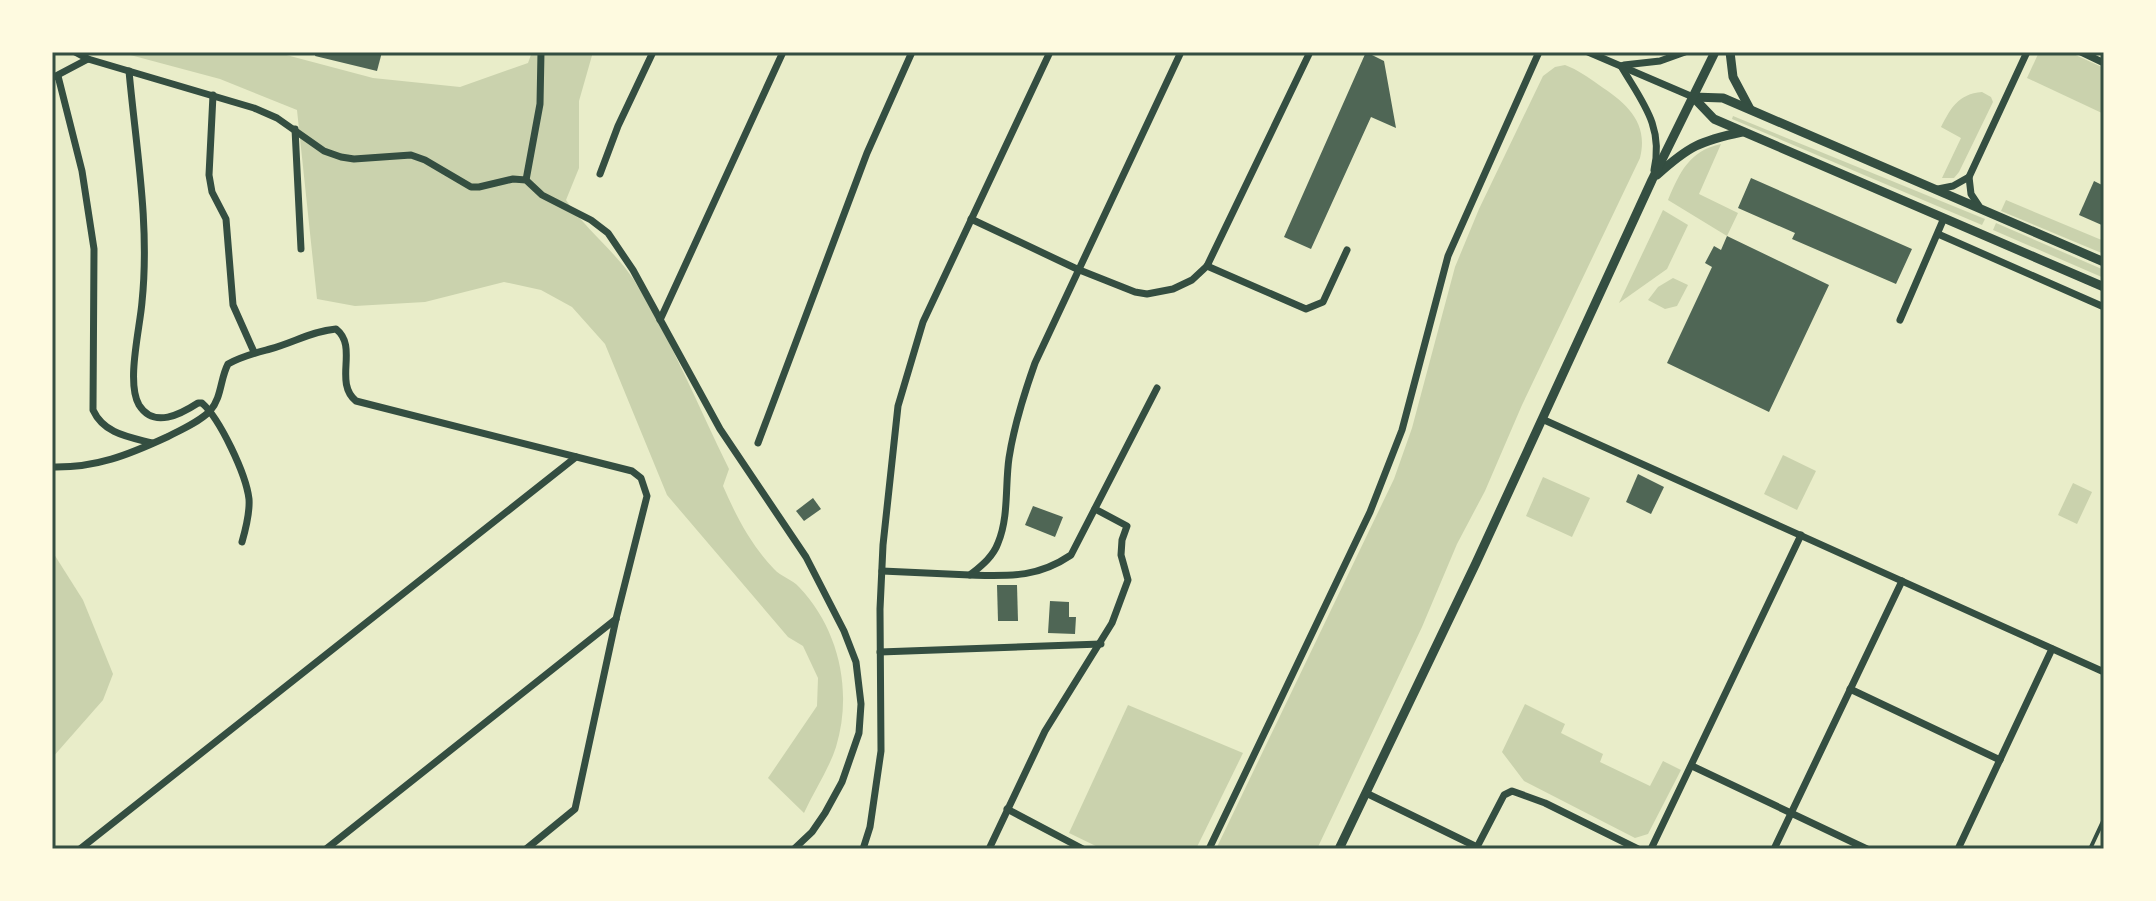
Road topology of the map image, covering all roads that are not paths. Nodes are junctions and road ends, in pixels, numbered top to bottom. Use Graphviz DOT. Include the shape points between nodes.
graph roads {
  1 [pos="75,52"];
  2 [pos="541,52"];
  3 [pos="653,52"];
  4 [pos="783,52"];
  5 [pos="912,52"];
  6 [pos="1039,52"];
  7 [pos="1181,52"];
  8 [pos="1310,52"];
  9 [pos="1539,52"];
  10 [pos="1588,52"];
  11 [pos="1685,52"];
  12 [pos="1715,52"];
  13 [pos="1730,52"];
  14 [pos="2027,52"];
  15 [pos="2081,52"];
  16 [pos="1049,54"];
  17 [pos="88,59"];
  18 [pos="2104,63"];
  19 [pos="1621,66"];
  20 [pos="129,71"];
  21 [pos="55,77"];
  22 [pos="213,95"];
  23 [pos="1693,97"];
  24 [pos="1750,109"];
  25 [pos="295,129"];
  26 [pos="1742,132"];
  27 [pos="600,174"];
  28 [pos="1969,177"];
  29 [pos="526,180"];
  30 [pos="1652,180"];
  31 [pos="1937,189"];
  32 [pos="1980,208"];
  33 [pos="1944,218"];
  34 [pos="971,219"];
  35 [pos="1938,234"];
  36 [pos="301,249"];
  37 [pos="1347,250"];
  38 [pos="2104,262"];
  39 [pos="1207,266"];
  40 [pos="1077,269"];
  41 [pos="2104,287"];
  42 [pos="2104,307"];
  43 [pos="660,320"];
  44 [pos="1900,320"];
  45 [pos="254,352"];
  46 [pos="1157,388"];
  47 [pos="210,410"];
  48 [pos="1542,419"];
  49 [pos="152,443"];
  50 [pos="758,443"];
  51 [pos="576,457"];
  52 [pos="52,467"];
  53 [pos="1095,509"];
  54 [pos="1801,535"];
  55 [pos="242,542"];
  56 [pos="882,571"];
  57 [pos="970,575"];
  58 [pos="1902,581"];
  59 [pos="616,619"];
  60 [pos="1101,644"];
  61 [pos="2052,649"];
  62 [pos="880,652"];
  63 [pos="2104,672"];
  64 [pos="1850,689"];
  65 [pos="2000,760"];
  66 [pos="1692,766"];
  67 [pos="1366,793"];
  68 [pos="1007,809"];
  69 [pos="1791,813"];
  70 [pos="2104,819"];
  71 [pos="1477,848"];
  72 [pos="80,849"];
  73 [pos="326,849"];
  74 [pos="526,849"];
  75 [pos="794,849"];
  76 [pos="863,849"];
  77 [pos="989,849"];
  78 [pos="1083,849"];
  79 [pos="1209,849"];
  80 [pos="1339,849"];
  81 [pos="1638,849"];
  82 [pos="1651,849"];
  83 [pos="1774,849"];
  84 [pos="1867,849"];
  85 [pos="1958,849"];
  86 [pos="2090,849"];
  1 -- 17 [label="street"];
  2 -- 29 [label="street" via="540,104"];
  3 -- 27 [label="street"];
  4 -- 43 [label="street"];
  5 -- 50 [label="street" via="861,167"];
  6 -- 16 [label="street"];
  7 -- 40 [label="street"];
  8 -- 39 [label="street"];
  9 -- 79 [label="street" via="1448,256 1402,430 1370,512"];
  10 -- 19 [label="street"];
  11 -- 19 [label="street"];
  12 -- 23 [label="street"];
  13 -- 24 [label="street" via="1733,77"];
  14 -- 28 [label="street"];
  15 -- 18 [label="street"];
  16 -- 34 [label="street"];
  17 -- 20 [label="street"];
  17 -- 21 [label="street"];
  19 -- 23 [label="street"];
  19 -- 30 [label="street" via="1656,129"];
  20 -- 22 [label="street"];
  20 -- 47 [label="street" via="145,220 136,396 146,412 162,419 198,403"];
  21 -- 49 [label="street" via="82,171 94,249 93,410 113,432"];
  22 -- 25 [label="street"];
  22 -- 45 [label="street" via="209,175 226,219 233,305"];
  23 -- 24 [label="street" via="1723,98"];
  23 -- 26 [label="street" via="1714,119"];
  23 -- 30 [label="street"];
  24 -- 31 [label="street"];
  25 -- 29 [label="street" via="341,157 411,155 464,185"];
  25 -- 36 [label="street"];
  26 -- 30 [label="street" via="1704,140"];
  26 -- 33 [label="street"];
  28 -- 31 [label="street"];
  28 -- 32 [label="street"];
  29 -- 43 [label="street" via="608,233"];
  30 -- 48 [label="street"];
  31 -- 32 [label="street"];
  32 -- 38 [label="street"];
  33 -- 35 [label="street"];
  33 -- 41 [label="street"];
  34 -- 40 [label="street"];
  34 -- 56 [label="street" via="923,322 907,371 892,445"];
  35 -- 42 [label="street"];
  35 -- 44 [label="street"];
  37 -- 39 [label="street" via="1323,302 1306,309"];
  39 -- 40 [label="street" via="1192,280 1147,294"];
  40 -- 57 [label="street" via="1022,398 998,545"];
  43 -- 75 [label="street" via="720,429 806,557 856,662 861,704 852,759 825,813"];
  45 -- 47 [label="street" via="228,364"];
  45 -- 51 [label="street" via="336,329 346,346 346,388 356,401"];
  46 -- 53 [label="street"];
  47 -- 49 [label="street"];
  47 -- 55 [label="street" via="249,497"];
  48 -- 54 [label="street"];
  48 -- 67 [label="street"];
  49 -- 52 [label="street" via="94,464"];
  51 -- 59 [label="street" via="632,471 641,478 647,496"];
  51 -- 72 [label="street"];
  53 -- 57 [label="street" via="1071,555 1052,568 1024,575"];
  53 -- 60 [label="street" via="1127,526 1121,555 1128,580"];
  54 -- 58 [label="street"];
  54 -- 66 [label="street"];
  56 -- 57 [label="street"];
  56 -- 62 [label="street"];
  58 -- 61 [label="street"];
  58 -- 64 [label="street"];
  59 -- 73 [label="street"];
  59 -- 74 [label="street" via="575,809"];
  60 -- 62 [label="street"];
  60 -- 68 [label="street" via="1045,731"];
  61 -- 63 [label="street"];
  61 -- 65 [label="street"];
  62 -- 76 [label="street" via="881,751"];
  64 -- 65 [label="street"];
  64 -- 69 [label="street"];
  65 -- 85 [label="street"];
  66 -- 69 [label="street"];
  66 -- 82 [label="street"];
  67 -- 71 [label="street"];
  67 -- 80 [label="street"];
  68 -- 77 [label="street"];
  68 -- 78 [label="street"];
  69 -- 83 [label="street"];
  69 -- 84 [label="street"];
  70 -- 86 [label="lane"];
  71 -- 81 [label="street" via="1504,795 1512,791"];
}
